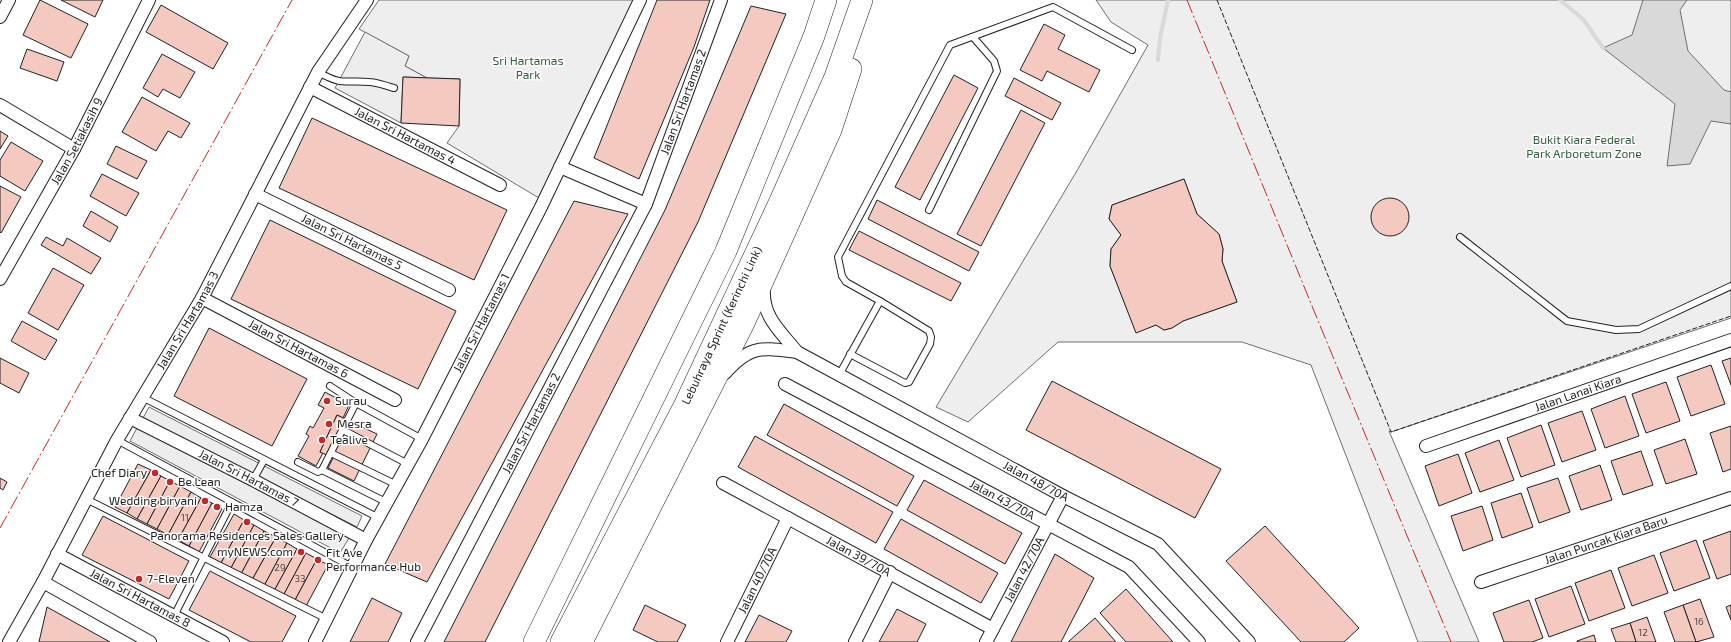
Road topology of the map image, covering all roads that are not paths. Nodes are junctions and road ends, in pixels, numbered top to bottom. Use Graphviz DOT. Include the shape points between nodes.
graph roads {
  1 [pos="10,0"];
  2 [pos="149,0"];
  3 [pos="367,0"];
  4 [pos="640,0"];
  5 [pos="721,0"];
  6 [pos="826,0"];
  7 [pos="862,0"];
  8 [pos="872,0"];
  9 [pos="0,17"];
  10 [pos="973,37"];
  11 [pos="1132,50"];
  12 [pos="318,72"];
  13 [pos="310,87"];
  14 [pos="394,88"];
  15 [pos="0,104"];
  16 [pos="74,149"];
  17 [pos="560,167"];
  18 [pos="500,185"];
  19 [pos="255,194"];
  20 [pos="646,204"];
  21 [pos="929,210"];
  22 [pos="1460,237"];
  23 [pos="769,266"];
  24 [pos="0,279"];
  25 [pos="1731,286"];
  26 [pos="449,290"];
  27 [pos="202,298"];
  28 [pos="880,300"];
  29 [pos="688,328"];
  30 [pos="1731,340"];
  31 [pos="797,352"];
  32 [pos="850,354"];
  33 [pos="839,375"];
  34 [pos="785,384"];
  35 [pos="330,386"];
  36 [pos="708,394"];
  37 [pos="142,397"];
  38 [pos="395,400"];
  39 [pos="356,403"];
  40 [pos="130,418"];
  41 [pos="343,430"];
  42 [pos="422,439"];
  43 [pos="117,440"];
  44 [pos="1426,446"];
  45 [pos="331,453"];
  46 [pos="264,460"];
  47 [pos="298,462"];
  48 [pos="408,464"];
  49 [pos="322,470"];
  50 [pos="253,480"];
  51 [pos="723,483"];
  52 [pos="397,485"];
  53 [pos="1063,496"];
  54 [pos="1731,498"];
  55 [pos="86,499"];
  56 [pos="232,502"];
  57 [pos="388,503"];
  58 [pos="379,518"];
  59 [pos="788,518"];
  60 [pos="1048,524"];
  61 [pos="366,540"];
  62 [pos="57,554"];
  63 [pos="204,558"];
  64 [pos="352,567"];
  65 [pos="890,572"];
  66 [pos="43,582"];
  67 [pos="1481,582"];
  68 [pos="174,616"];
  69 [pos="327,619"];
  70 [pos="993,629"];
  71 [pos="9,642"];
  72 [pos="150,642"];
  73 [pos="223,642"];
  74 [pos="315,642"];
  75 [pos="417,642"];
  76 [pos="519,642"];
  77 [pos="534,642"];
  78 [pos="561,642"];
  79 [pos="582,642"];
  80 [pos="727,642"];
  81 [pos="855,642"];
  82 [pos="986,642"];
  83 [pos="1199,642"];
  84 [pos="1249,642"];
  1 -- 9 [label="street"];
  2 -- 16 [label="street, Jalan Setiakasih 9"];
  3 -- 12 [label="street, Jalan Sri Hartamas 3"];
  4 -- 17 [label="street, Jalan Sri Hartamas 1"];
  5 -- 20 [label="street, Jalan Sri Hartamas 2"];
  6 -- 29 [label="highway" via="738,224"];
  7 -- 78 [label="highway, Lebuhraya Sprint (Kerinchi Link)" via="835,76 685,404"];
  8 -- 23 [label="highway" via="871,14 831,130"];
  10 -- 11 [label="lane" via="1053,7"];
  10 -- 21 [label="lane" via="994,61 997,71"];
  10 -- 28 [label="lane" via="950,45 838,257 846,282"];
  12 -- 13 [label="street, Jalan Sri Hartamas 3"];
  12 -- 14 [label="lane" via="333,81 370,82"];
  13 -- 18 [label="street, Jalan Sri Hartamas 4"];
  13 -- 19 [label="street, Jalan Sri Hartamas 3"];
  15 -- 16 [label="street"];
  16 -- 24 [label="street, Jalan Setiakasih 9"];
  17 -- 20 [label="street"];
  17 -- 42 [label="street, Jalan Sri Hartamas 1"];
  19 -- 26 [label="street, Jalan Sri Hartamas 5"];
  19 -- 27 [label="street, Jalan Sri Hartamas 3"];
  20 -- 75 [label="street, Jalan Sri Hartamas 2"];
  22 -- 25 [label="lane" via="1567,321 1616,330 1639,329"];
  23 -- 31 [label="street, Jalan 48/70A" via="764,289 767,313"];
  23 -- 36 [label="highway"];
  27 -- 37 [label="street, Jalan Sri Hartamas 3"];
  27 -- 38 [label="street, Jalan Sri Hartamas 6"];
  28 -- 32 [label="lane"];
  28 -- 32 [label="lane" via="929,331 930,344 909,382 905,383"];
  29 -- 76 [label="highway"];
  29 -- 77 [label="highway"];
  30 -- 44 [label="street, Jalan Lanai Kiara"];
  31 -- 33 [label="street, Jalan 48/70A"];
  31 -- 36 [label="street, Jalan 48/70A" via="761,349 748,352"];
  32 -- 33 [label="lane"];
  33 -- 53 [label="street, Jalan 48/70A"];
  34 -- 60 [label="street, Jalan 43/70A"];
  35 -- 39 [label="lane"];
  36 -- 79 [label="highway"];
  37 -- 40 [label="street, Jalan Sri Hartamas 3"];
  37 -- 46 [label="lane"];
  39 -- 41 [label="lane"];
  39 -- 42 [label="lane"];
  40 -- 43 [label="street, Jalan Sri Hartamas 3"];
  40 -- 50 [label="street, Jalan Sri Hartamas 7"];
  41 -- 45 [label="lane"];
  41 -- 48 [label="lane"];
  42 -- 48 [label="street, Jalan Sri Hartamas 1"];
  43 -- 55 [label="street, Jalan Sri Hartamas 3"];
  43 -- 56 [label="lane"];
  45 -- 49 [label="lane"];
  45 -- 52 [label="lane"];
  46 -- 50 [label="lane"];
  46 -- 58 [label="lane"];
  47 -- 49 [label="lane" via="318,472"];
  48 -- 52 [label="street, Jalan Sri Hartamas 1"];
  49 -- 57 [label="lane"];
  50 -- 61 [label="street, Jalan Sri Hartamas 7"];
  51 -- 59 [label="street, Jalan 39/70A"];
  52 -- 57 [label="street, Jalan Sri Hartamas 1"];
  53 -- 60 [label="street, Jalan 42/70A"];
  53 -- 84 [label="street, Jalan 48/70A" via="1158,544"];
  54 -- 67 [label="street, Jalan Puncak Kiara Baru"];
  55 -- 62 [label="street, Jalan Sri Hartamas 3"];
  55 -- 63 [label="lane"];
  56 -- 63 [label="lane"];
  56 -- 64 [label="lane"];
  57 -- 58 [label="street, Jalan Sri Hartamas 1"];
  58 -- 61 [label="street, Jalan Sri Hartamas 1"];
  59 -- 65 [label="street, Jalan 39/70A"];
  59 -- 80 [label="street, Jalan 40/70A"];
  60 -- 70 [label="street, Jalan 42/70A"];
  60 -- 83 [label="street, Jalan 43/70A" via="1130,567"];
  61 -- 64 [label="street, Jalan Sri Hartamas 1"];
  62 -- 66 [label="street, Jalan Sri Hartamas 3"];
  62 -- 68 [label="street, Jalan Sri Hartamas 8"];
  63 -- 68 [label="lane"];
  63 -- 69 [label="lane"];
  64 -- 69 [label="street, Jalan Sri Hartamas 1"];
  65 -- 70 [label="street, Jalan 39/70A"];
  65 -- 81 [label="street"];
  66 -- 71 [label="street, Jalan Sri Hartamas 3"];
  66 -- 72 [label="street"];
  68 -- 73 [label="street, Jalan Sri Hartamas 8"];
  69 -- 74 [label="street, Jalan Sri Hartamas 1"];
  70 -- 82 [label="street, Jalan 42/70A"];
}
